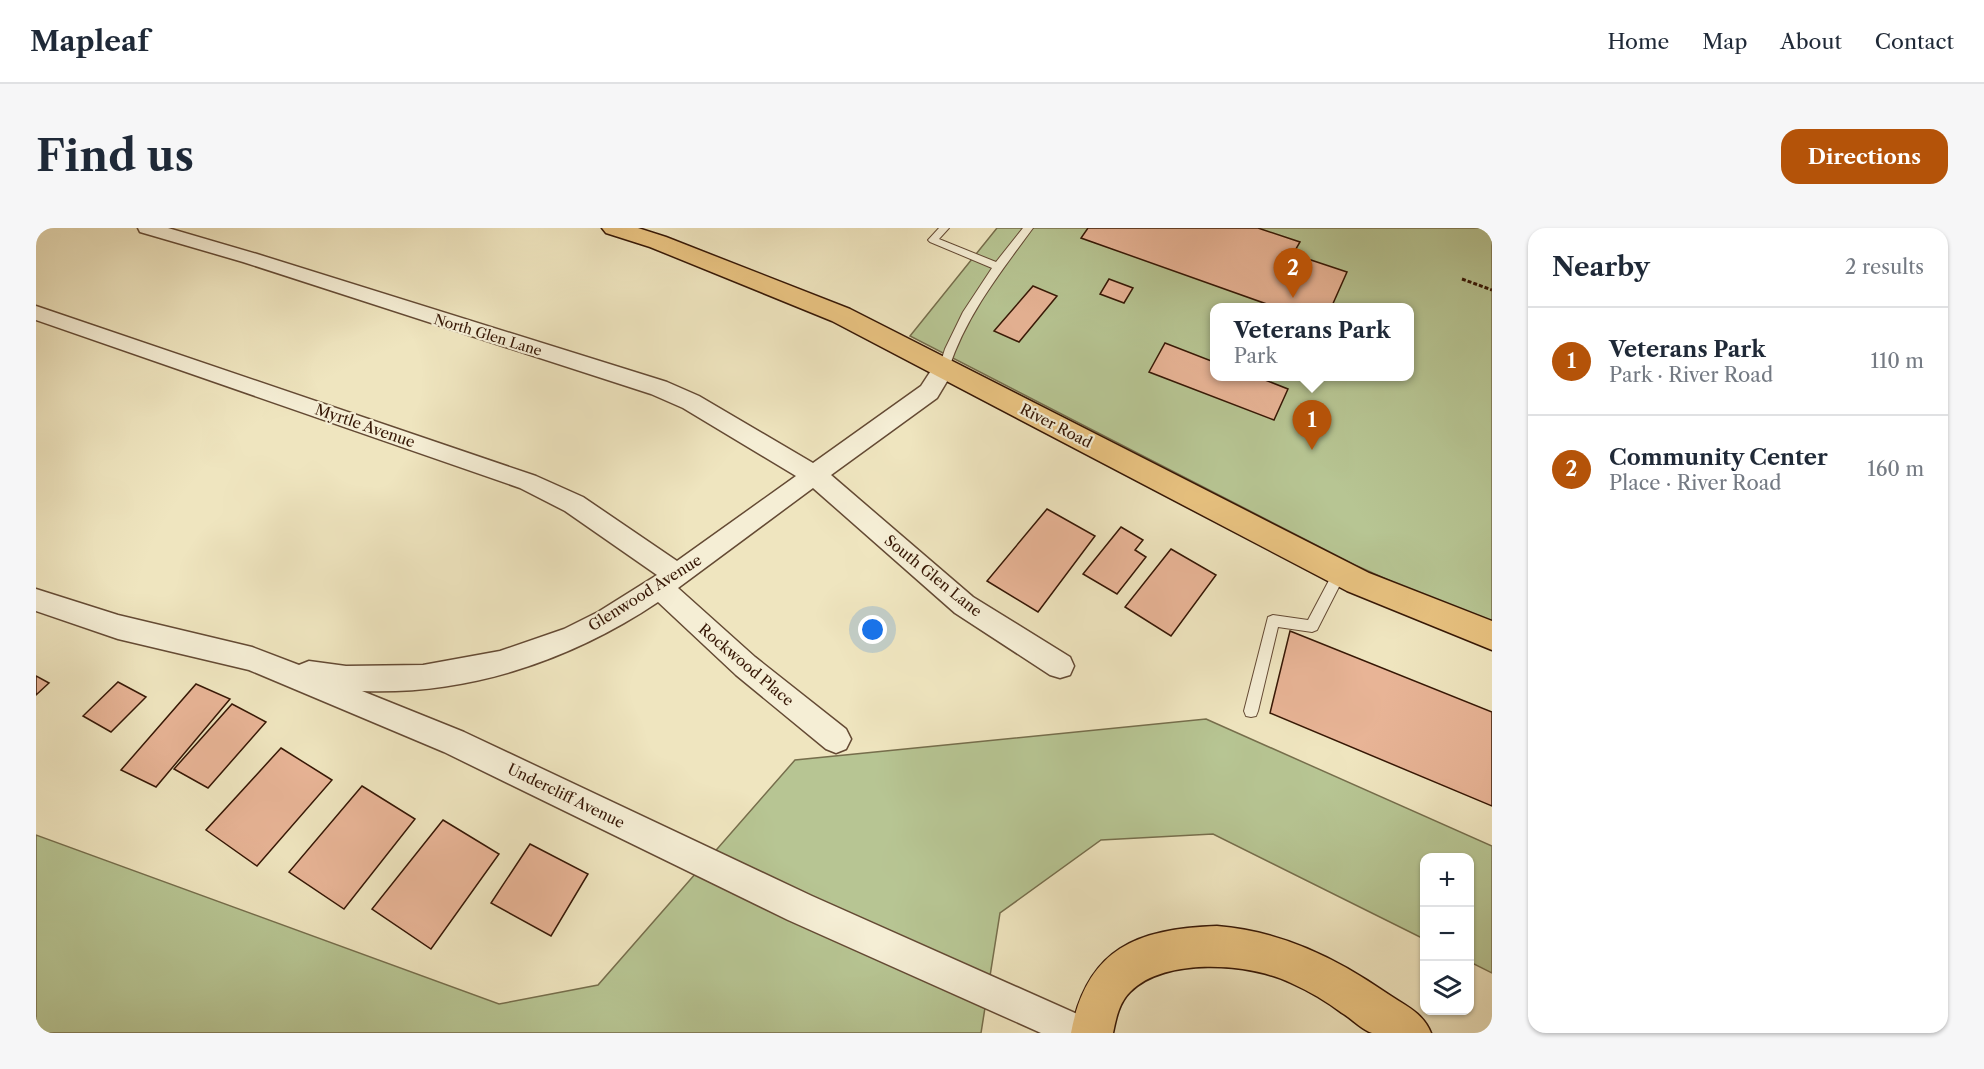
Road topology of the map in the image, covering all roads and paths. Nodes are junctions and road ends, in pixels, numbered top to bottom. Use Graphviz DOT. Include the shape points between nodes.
graph roads {
  1 [pos="147,228"];
  2 [pos="614,228"];
  3 [pos="944,228"];
  4 [pos="1028,228"];
  5 [pos="997,266"];
  6 [pos="1462,279"];
  7 [pos="1492,290"];
  8 [pos="36,313"];
  9 [pos="944,368"];
  10 [pos="814,475"];
  11 [pos="1341,573"];
  12 [pos="669,581"];
  13 [pos="36,600"];
  14 [pos="1492,636"];
  15 [pos="252,659"];
  16 [pos="1060,666"];
  17 [pos="1251,711"];
  18 [pos="837,739"];
  19 [pos="1081,1033"];
  20 [pos="1092,1033"];
  21 [pos="1410,1033"];
  1 -- 10 [label="street, North Glen Lane" via="659,388 691,402"];
  2 -- 9 [label="main road, River Road" via="817,305"];
  3 -- 5 [label="lane" via="933,240"];
  4 -- 5 [label="lane"];
  5 -- 9 [label="lane" via="950,346"];
  6 -- 7 [label="path"];
  8 -- 12 [label="street, Myrtle Avenue" via="528,482 574,504"];
  9 -- 10 [label="street, Glenwood Avenue" via="929,392"];
  9 -- 11 [label="main road, River Road"];
  10 -- 12 [label="street, Glenwood Avenue"];
  10 -- 16 [label="street, South Glen Lane" via="964,605"];
  11 -- 14 [label="main road, River Road"];
  11 -- 17 [label="lane" via="1312,626 1273,621"];
  12 -- 15 [label="street, Glenwood Avenue" via="606,621 557,644 498,663 442,674 387,679 332,677"];
  12 -- 18 [label="street, Rockwood Place" via="694,622"];
  13 -- 15 [label="street, Undercliff Avenue" via="118,627"];
  15 -- 19 [label="street, Undercliff Avenue" via="454,742 800,908"];
  20 -- 21 [label="main road" via="1096,1010 1112,981 1137,961 1179,948 1223,946 1270,954 1320,975"];
}
